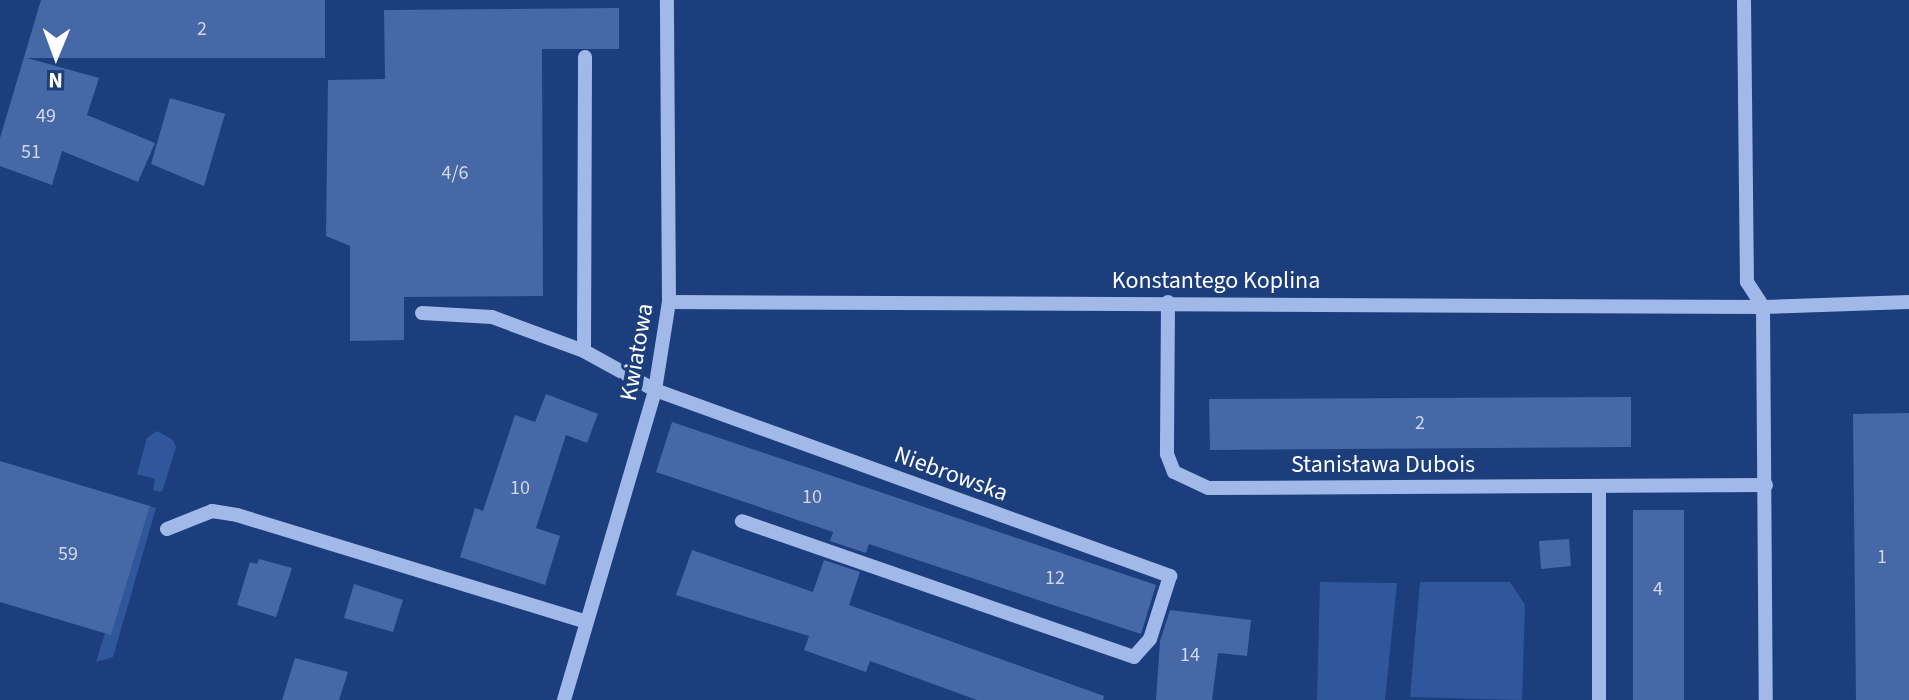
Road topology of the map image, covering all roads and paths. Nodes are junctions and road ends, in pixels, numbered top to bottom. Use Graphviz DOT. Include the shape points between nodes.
graph roads {
  1 [pos="667,0"];
  2 [pos="1744,0"];
  3 [pos="585,57"];
  4 [pos="669,302"];
  5 [pos="1168,302"];
  6 [pos="1909,302"];
  7 [pos="1763,307"];
  8 [pos="422,313"];
  9 [pos="584,351"];
  10 [pos="655,390"];
  11 [pos="1766,485"];
  12 [pos="1599,486"];
  13 [pos="742,521"];
  14 [pos="167,529"];
  15 [pos="586,622"];
  16 [pos="564,700"];
  17 [pos="1599,700"];
  18 [pos="1766,700"];
  1 -- 4 [label="street, Kwiatowa"];
  2 -- 7 [label="street" via="1747,282"];
  3 -- 9 [label="street"];
  4 -- 5 [label="street, Konstantego Koplina"];
  4 -- 10 [label="street, Kwiatowa"];
  5 -- 7 [label="street, Konstantego Koplina"];
  5 -- 12 [label="street, Stanisława Dubois" via="1167,454 1174,472 1191,482 1209,488"];
  6 -- 7 [label="street, Konstantego Koplina"];
  7 -- 11 [label="street"];
  8 -- 9 [label="street" via="492,317"];
  9 -- 10 [label="street"];
  10 -- 13 [label="street, Niebrowska" via="1170,576 1150,639 1134,657"];
  10 -- 15 [label="street, Kwiatowa"];
  11 -- 12 [label="street, Stanisława Dubois"];
  11 -- 18 [label="street"];
  12 -- 17 [label="street"];
  14 -- 15 [label="street" via="212,511 237,515"];
  15 -- 16 [label="street, Kwiatowa"];
}
